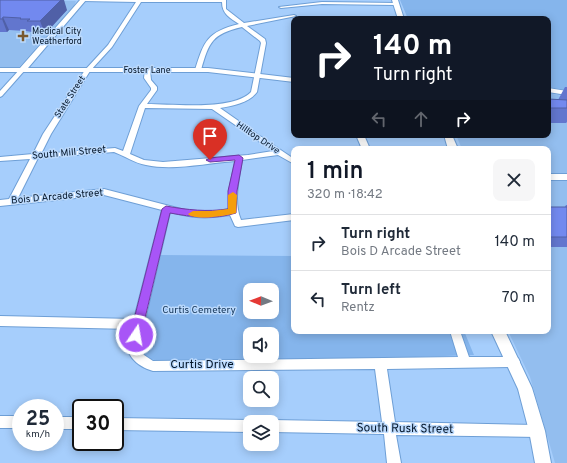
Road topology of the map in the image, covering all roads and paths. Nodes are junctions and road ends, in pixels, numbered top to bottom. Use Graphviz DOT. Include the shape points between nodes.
graph roads {
  1 [pos="83,0"];
  2 [pos="224,0"];
  3 [pos="140,1"];
  4 [pos="278,1"];
  5 [pos="395,2"];
  6 [pos="281,7"];
  7 [pos="295,16"];
  8 [pos="400,16"];
  9 [pos="291,18"];
  10 [pos="242,26"];
  11 [pos="0,70"];
  12 [pos="22,70"];
  13 [pos="88,70"];
  14 [pos="147,70"];
  15 [pos="198,70"];
  16 [pos="257,76"];
  17 [pos="291,80"];
  18 [pos="551,91"];
  19 [pos="0,94"];
  20 [pos="567,94"];
  21 [pos="142,106"];
  22 [pos="214,107"];
  23 [pos="279,152"];
  24 [pos="126,154"];
  25 [pos="35,156"];
  26 [pos="239,158"];
  27 [pos="0,159"];
  28 [pos="291,160"];
  29 [pos="551,177"];
  30 [pos="567,177"];
  31 [pos="12,201"];
  32 [pos="0,203"];
  33 [pos="166,209"];
  34 [pos="233,211"];
  35 [pos="291,217"];
  36 [pos="0,320"];
  37 [pos="138,324"];
  38 [pos="456,334"];
  39 [pos="500,334"];
  40 [pos="465,362"];
  41 [pos="514,362"];
  42 [pos="380,363"];
  43 [pos="0,422"];
  44 [pos="12,422"];
  45 [pos="124,424"];
  46 [pos="243,426"];
  47 [pos="279,426"];
  48 [pos="390,428"];
  49 [pos="537,431"];
  50 [pos="394,463"];
  51 [pos="543,463"];
  1 -- 3 [label="street"];
  1 -- 12 [label="street"];
  2 -- 3 [label="street"];
  2 -- 10 [label="street" via="224,9"];
  3 -- 13 [label="street, State Street" via="110,46"];
  4 -- 6 [label="street"];
  5 -- 6 [label="street" via="322,3"];
  5 -- 8 [label="street"];
  6 -- 7 [label="street"];
  9 -- 10 [label="street"];
  10 -- 15 [label="street" via="210,39"];
  10 -- 16 [label="street" via="263,40"];
  11 -- 12 [label="street, Foster Lane"];
  12 -- 13 [label="street, Foster Lane"];
  12 -- 19 [label="street"];
  13 -- 14 [label="street, Foster Lane"];
  13 -- 25 [label="street, State Street"];
  14 -- 15 [label="street, Foster Lane"];
  14 -- 21 [label="street" via="147,80 154,90"];
  15 -- 16 [label="street, Foster Lane"];
  16 -- 17 [label="street, Foster Lane"];
  16 -- 22 [label="street" via="254,92 248,97 228,105"];
  18 -- 20 [label="street"];
  21 -- 22 [label="street"];
  21 -- 24 [label="street"];
  22 -- 23 [label="street, Hilltop Drive"];
  23 -- 26 [label="street, South Mill Street"];
  23 -- 28 [label="street, Hilltop Drive"];
  24 -- 25 [label="street, South Mill Street" via="115,150 98,150"];
  24 -- 26 [label="street, South Mill Street" via="134,160 146,163 166,164"];
  25 -- 27 [label="street, South Mill Street"];
  25 -- 31 [label="street, State Street"];
  26 -- 34 [label="street" via="232,191"];
  29 -- 30 [label="street"];
  31 -- 32 [label="street, Bois D Arcade Street"];
  31 -- 33 [label="street, Bois D Arcade Street" via="104,192"];
  33 -- 34 [label="street, Bois D Arcade Street" via="189,214"];
  33 -- 37 [label="street, Curtis Drive"];
  34 -- 35 [label="street" via="238,224"];
  36 -- 37 [label="street"];
  37 -- 42 [label="street, Curtis Drive" via="133,346 137,356 144,363 153,366"];
  38 -- 40 [label="street"];
  39 -- 41 [label="street"];
  40 -- 41 [label="street, Curtis Drive"];
  40 -- 42 [label="street, Curtis Drive"];
  41 -- 49 [label="street" via="525,388"];
  42 -- 48 [label="street"];
  43 -- 44 [label="street"];
  45 -- 46 [label="street"];
  47 -- 48 [label="street, South Rusk Street"];
  48 -- 49 [label="street, South Rusk Street"];
  48 -- 50 [label="street"];
  49 -- 51 [label="street"];
}
